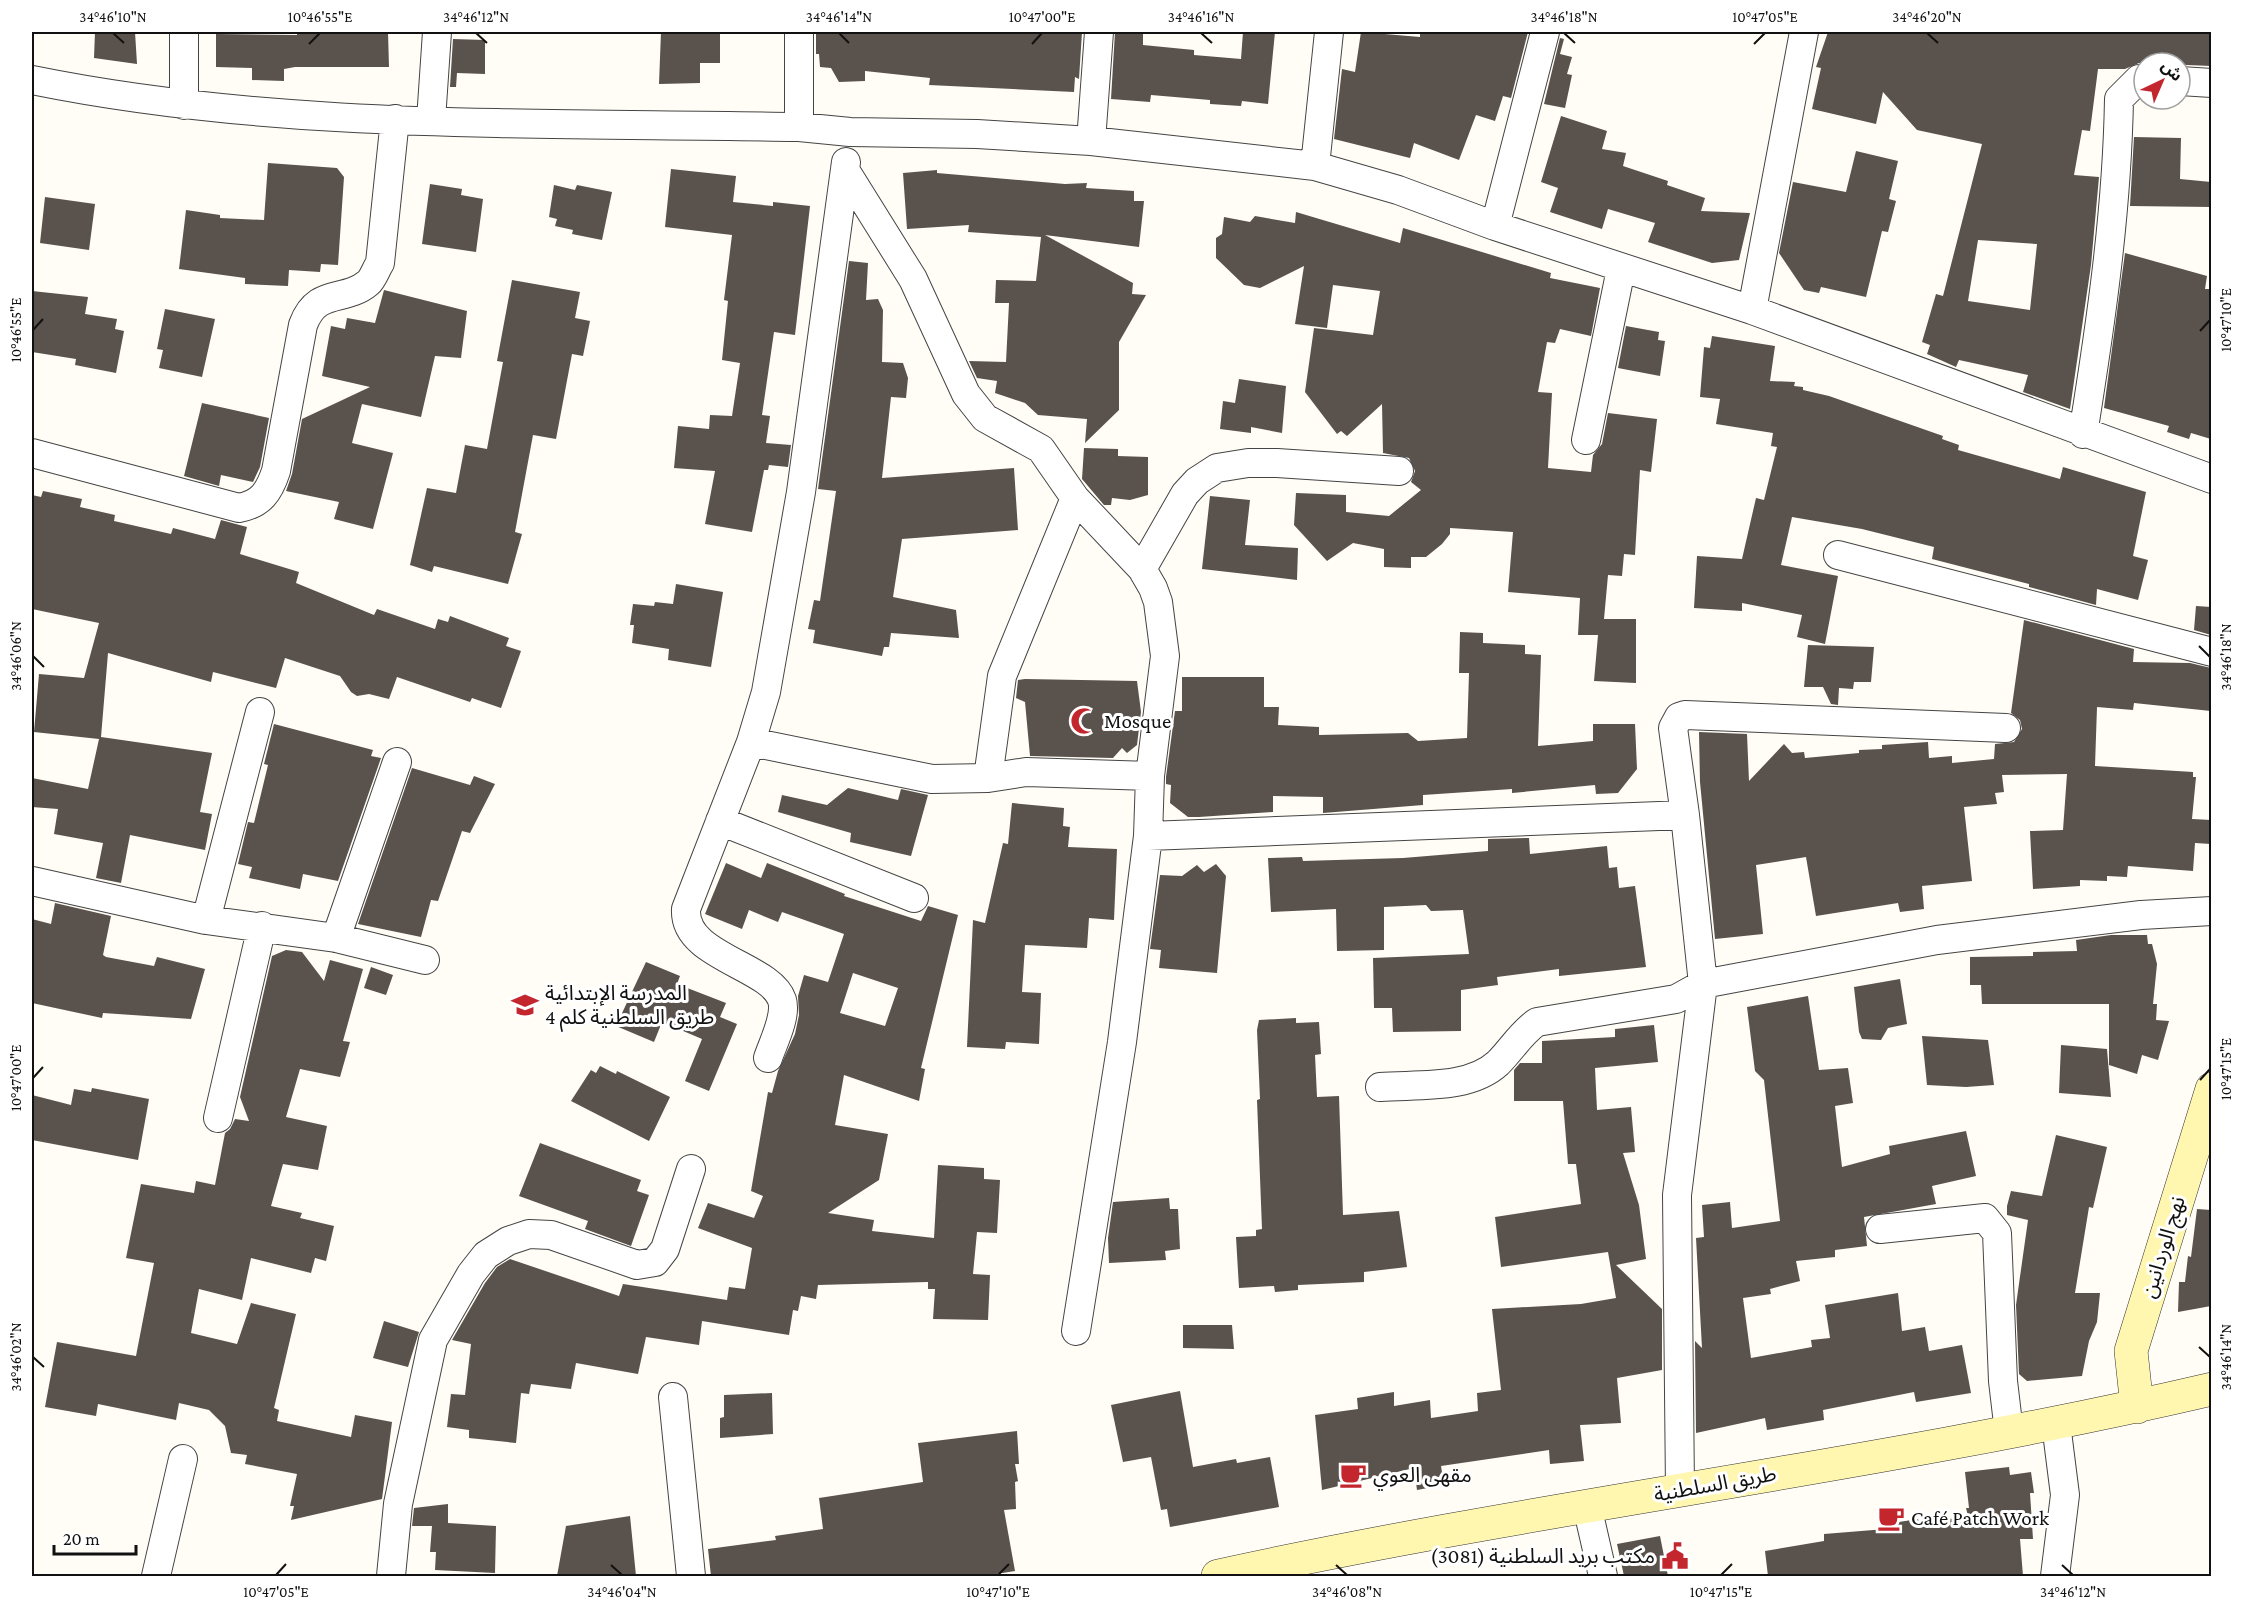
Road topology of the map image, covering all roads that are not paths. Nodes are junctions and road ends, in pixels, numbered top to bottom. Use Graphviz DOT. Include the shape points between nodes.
graph roads {
  1 [pos="184,32"];
  2 [pos="437,32"];
  3 [pos="799,32"];
  4 [pos="1099,32"];
  5 [pos="1329,32"];
  6 [pos="1545,32"];
  7 [pos="1804,32"];
  8 [pos="32,80"];
  9 [pos="2192,82"];
  10 [pos="2211,83"];
  11 [pos="2132,86"];
  12 [pos="184,105"];
  13 [pos="395,119"];
  14 [pos="431,120"];
  15 [pos="799,127"];
  16 [pos="850,132"];
  17 [pos="1091,141"];
  18 [pos="1315,166"];
  19 [pos="845,170"];
  20 [pos="1496,226"];
  21 [pos="1621,269"];
  22 [pos="1752,310"];
  23 [pos="2083,434"];
  24 [pos="1586,440"];
  25 [pos="32,453"];
  26 [pos="1399,471"];
  27 [pos="2211,479"];
  28 [pos="1076,498"];
  29 [pos="1838,555"];
  30 [pos="1142,569"];
  31 [pos="2211,652"];
  32 [pos="260,712"];
  33 [pos="2006,728"];
  34 [pos="751,742"];
  35 [pos="397,762"];
  36 [pos="1150,776"];
  37 [pos="988,778"];
  38 [pos="1685,815"];
  39 [pos="720,821"];
  40 [pos="1148,836"];
  41 [pos="32,881"];
  42 [pos="915,898"];
  43 [pos="2211,910"];
  44 [pos="206,920"];
  45 [pos="262,926"];
  46 [pos="336,938"];
  47 [pos="425,960"];
  48 [pos="1703,984"];
  49 [pos="768,1058"];
  50 [pos="1380,1086"];
  51 [pos="2211,1089"];
  52 [pos="218,1118"];
  53 [pos="692,1169"];
  54 [pos="1880,1229"];
  55 [pos="1076,1331"];
  56 [pos="2211,1389"];
  57 [pos="673,1396"];
  58 [pos="2137,1407"];
  59 [pos="2056,1424"];
  60 [pos="2009,1432"];
  61 [pos="183,1459"];
  62 [pos="1680,1490"];
  63 [pos="1587,1506"];
  64 [pos="156,1576"];
  65 [pos="391,1576"];
  66 [pos="691,1576"];
  67 [pos="1218,1576"];
  68 [pos="1603,1576"];
  69 [pos="2055,1576"];
  1 -- 12 [label="street"];
  2 -- 14 [label="street"];
  3 -- 15 [label="street"];
  4 -- 17 [label="street"];
  5 -- 18 [label="street"];
  6 -- 20 [label="street"];
  7 -- 22 [label="street"];
  8 -- 12 [label="street" via="106,96"];
  9 -- 10 [label="street"];
  11 -- 23 [label="street" via="2119,99 2117,177 2101,322"];
  12 -- 13 [label="street"];
  13 -- 14 [label="street"];
  13 -- 25 [label="street" via="380,263 369,282 359,289 325,299 308,312 276,471 261,500 239,508"];
  14 -- 15 [label="street"];
  15 -- 16 [label="street"];
  16 -- 17 [label="street"];
  16 -- 19 [label="street"];
  17 -- 18 [label="street"];
  18 -- 20 [label="street" via="1398,190"];
  19 -- 28 [label="street" via="913,279 966,394 985,418 1041,450"];
  19 -- 34 [label="street" via="801,492 766,692"];
  20 -- 21 [label="street"];
  21 -- 22 [label="street"];
  21 -- 24 [label="street"];
  22 -- 23 [label="street"];
  23 -- 27 [label="street"];
  26 -- 30 [label="street" via="1276,463 1216,468 1185,494"];
  28 -- 30 [label="street"];
  28 -- 37 [label="street" via="1002,676"];
  29 -- 31 [label="street"];
  30 -- 36 [label="street" via="1158,602 1165,656"];
  32 -- 44 [label="street"];
  33 -- 38 [label="street" via="1685,715 1679,717 1673,728"];
  34 -- 37 [label="street" via="932,779"];
  34 -- 39 [label="street"];
  35 -- 46 [label="street"];
  36 -- 37 [label="street" via="1026,772"];
  36 -- 40 [label="street"];
  38 -- 40 [label="street"];
  38 -- 48 [label="street"];
  39 -- 42 [label="street"];
  39 -- 49 [label="street" via="691,892 685,921 694,937 773,987 782,1001"];
  40 -- 55 [label="street" via="1122,1042"];
  41 -- 44 [label="street"];
  43 -- 48 [label="street" via="1936,940"];
  44 -- 45 [label="street"];
  45 -- 46 [label="street"];
  45 -- 52 [label="street"];
  46 -- 47 [label="street"];
  48 -- 50 [label="street" via="1676,999 1537,1022 1524,1031 1497,1064 1476,1077 1450,1083"];
  48 -- 62 [label="street" via="1677,1195"];
  51 -- 58 [label="main road, نهج الوردانين" via="2131,1351"];
  53 -- 65 [label="street" via="665,1249 655,1262 637,1265 551,1235 529,1234 486,1255 471,1274 432,1340 398,1504"];
  54 -- 60 [label="street" via="1985,1218 1997,1233 2002,1381"];
  56 -- 58 [label="main road, طريق السلطنية"];
  57 -- 66 [label="street"];
  58 -- 59 [label="main road, طريق السلطنية"];
  59 -- 60 [label="main road, طريق السلطنية"];
  59 -- 69 [label="street" via="2065,1495"];
  60 -- 62 [label="main road, طريق السلطنية"];
  61 -- 64 [label="street"];
  62 -- 63 [label="main road, طريق السلطنية"];
  63 -- 67 [label="main road, طريق السلطنية"];
  63 -- 68 [label="street"];
}
